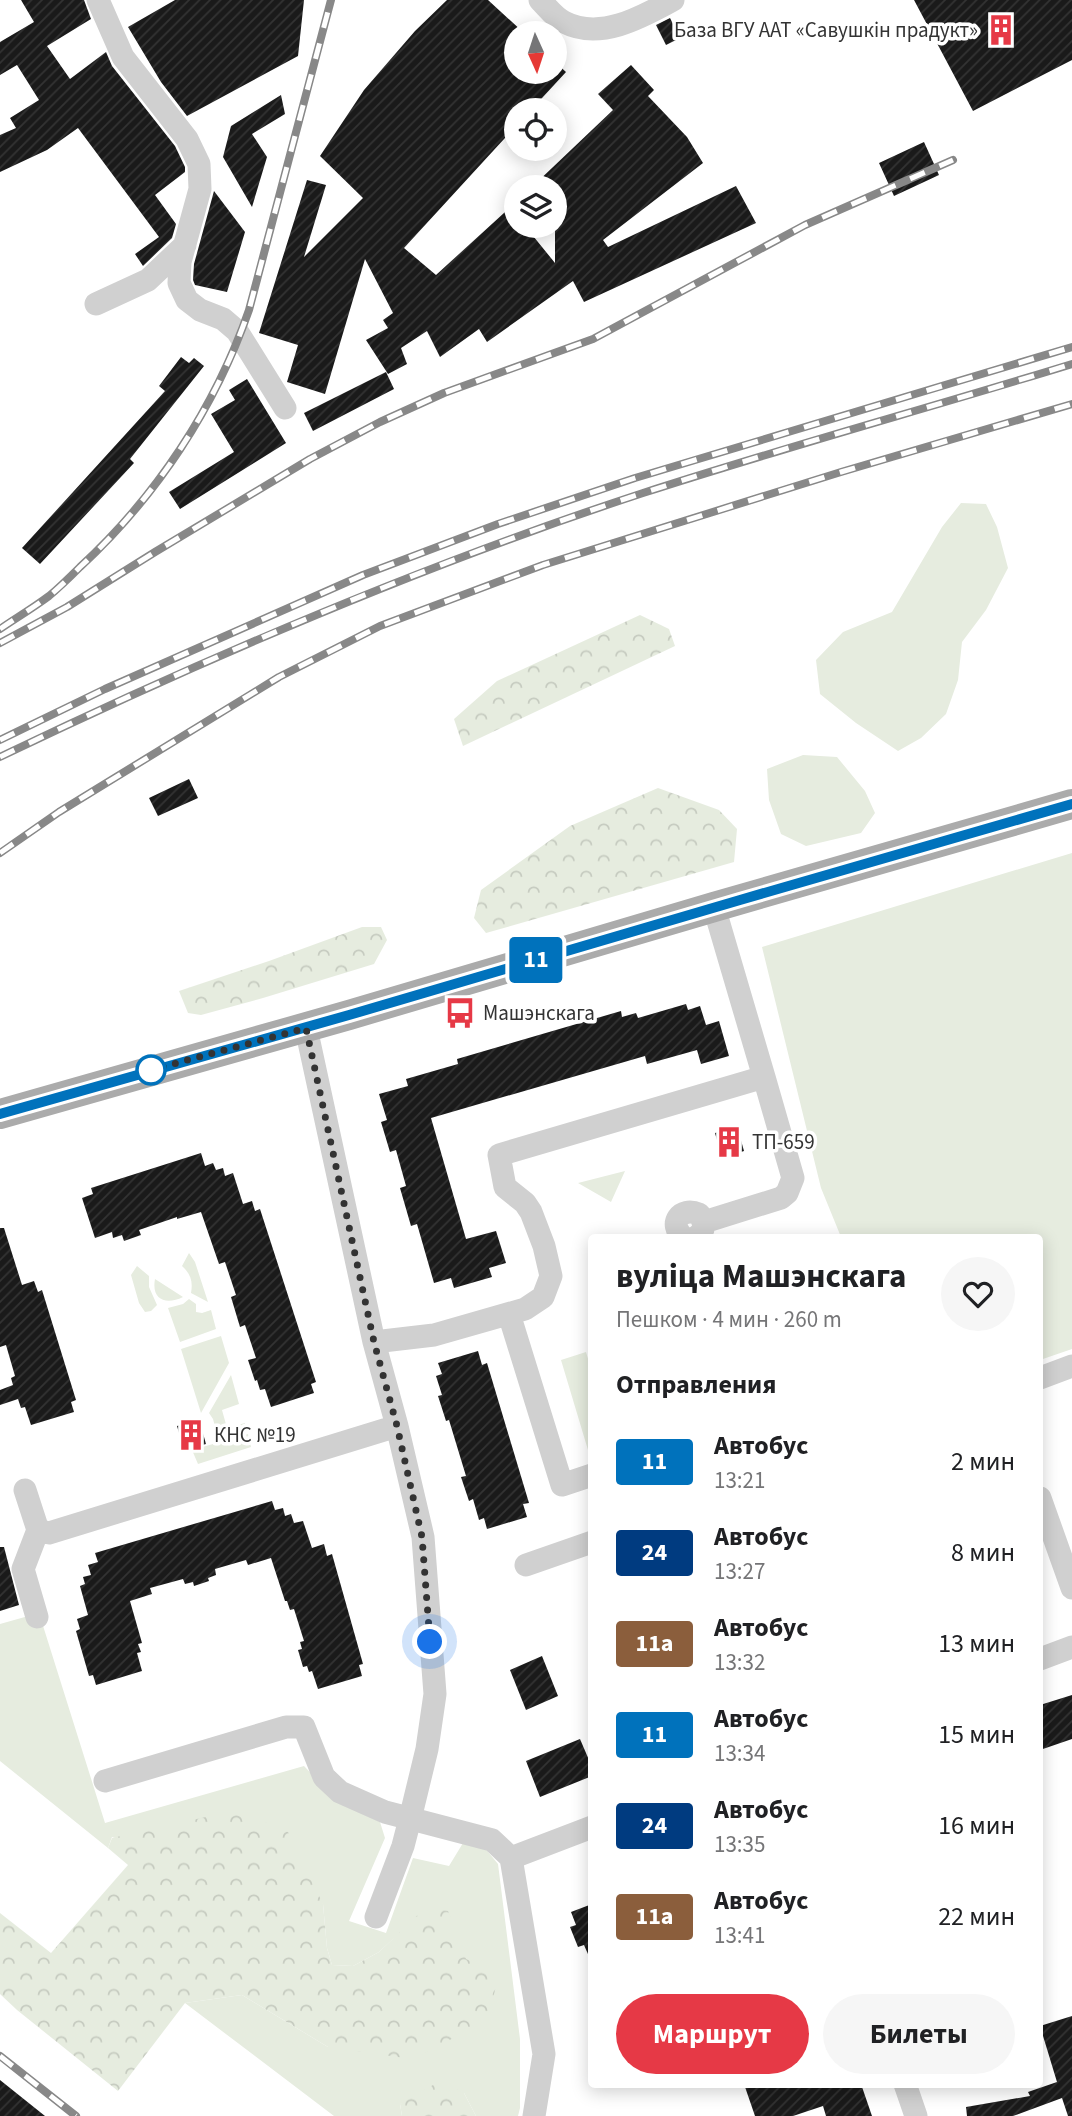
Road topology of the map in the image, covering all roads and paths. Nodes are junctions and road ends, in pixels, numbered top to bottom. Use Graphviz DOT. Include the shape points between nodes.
graph roads {
  1 [pos="98,0"];
  2 [pos="540,0"];
  3 [pos="673,0"];
  4 [pos="185,245"];
  5 [pos="96,304"];
  6 [pos="285,408"];
  7 [pos="1072,804"];
  8 [pos="714,907"];
  9 [pos="306,1028"];
  10 [pos="765,1077"];
  11 [pos="0,1114"];
  12 [pos="700,1230"];
  13 [pos="680,1234"];
  14 [pos="509,1314"];
  15 [pos="374,1342"];
  16 [pos="1072,1366"];
  17 [pos="1043,1377"];
  18 [pos="397,1426"];
  19 [pos="588,1476"];
  20 [pos="25,1490"];
  21 [pos="1043,1506"];
  22 [pos="38,1530"];
  23 [pos="588,1543"];
  24 [pos="526,1565"];
  25 [pos="1072,1588"];
  26 [pos="37,1617"];
  27 [pos="1072,1647"];
  28 [pos="1043,1658"];
  29 [pos="105,1781"];
  30 [pos="410,1819"];
  31 [pos="588,1829"];
  32 [pos="512,1858"];
  33 [pos="376,1917"];
  34 [pos="906,2088"];
  35 [pos="534,2116"];
  36 [pos="916,2116"];
  1 -- 4 [label="street" via="123,57 200,164 200,189"];
  2 -- 3 [label="street" via="566,23 592,29 622,24"];
  4 -- 5 [label="street" via="148,280"];
  4 -- 6 [label="street" via="178,274 187,300 237,331"];
  7 -- 8 [label="main road"];
  8 -- 9 [label="main road"];
  8 -- 10 [label="street"];
  9 -- 11 [label="main road"];
  9 -- 15 [label="street"];
  10 -- 12 [label="street" via="793,1178 787,1194"];
  10 -- 14 [label="street" via="499,1155 505,1187 531,1212 551,1276 543,1297"];
  12 -- 13 [label="street" via="699,1214 681,1214 676,1225"];
  14 -- 15 [label="street" via="434,1335"];
  14 -- 19 [label="street" via="562,1485"];
  15 -- 18 [label="street"];
  16 -- 17 [label="street"];
  18 -- 22 [label="street" via="49,1532"];
  18 -- 30 [label="street" via="422,1537 435,1694"];
  20 -- 22 [label="street"];
  21 -- 25 [label="street"];
  22 -- 26 [label="street" via="23,1569"];
  23 -- 24 [label="street"];
  27 -- 28 [label="street"];
  29 -- 30 [label="street" via="286,1727 304,1727 324,1777 340,1792"];
  30 -- 32 [label="street" via="492,1840"];
  30 -- 33 [label="street"];
  31 -- 32 [label="street"];
  32 -- 35 [label="street" via="544,2054"];
  34 -- 36 [label="street"];
}
